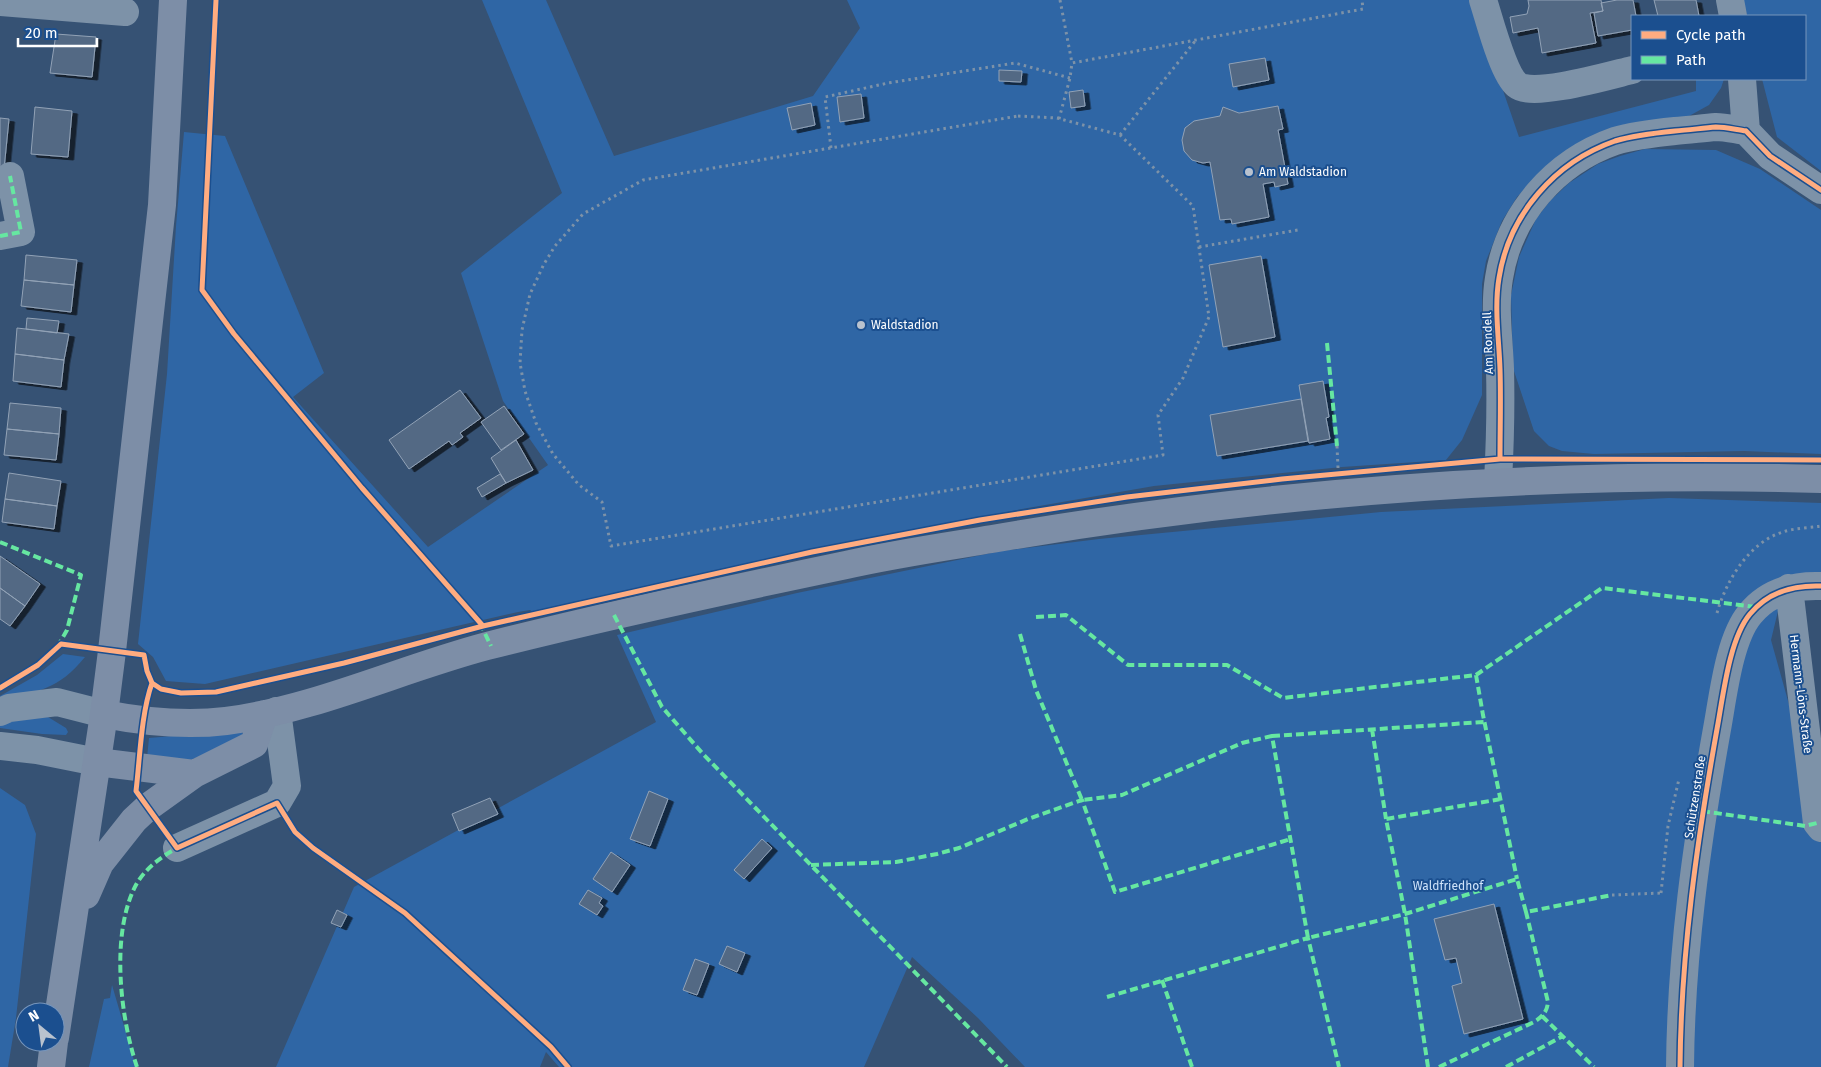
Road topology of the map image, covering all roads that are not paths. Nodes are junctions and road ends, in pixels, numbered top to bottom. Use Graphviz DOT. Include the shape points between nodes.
graph roads {
  1 [pos="172,0"];
  2 [pos="1483,0"];
  3 [pos="1730,0"];
  4 [pos="0,2"];
  5 [pos="125,12"];
  6 [pos="1733,15"];
  7 [pos="1631,70"];
  8 [pos="1742,80"];
  9 [pos="1746,132"];
  10 [pos="10,176"];
  11 [pos="1821,190"];
  12 [pos="0,236"];
  13 [pos="1821,478"];
  14 [pos="1498,482"];
  15 [pos="1821,586"];
  16 [pos="1789,588"];
  17 [pos="0,712"];
  18 [pos="271,713"];
  19 [pos="104,714"];
  20 [pos="0,746"];
  21 [pos="97,762"];
  22 [pos="194,774"];
  23 [pos="1821,828"];
  24 [pos="177,848"];
  25 [pos="72,927"];
  26 [pos="61,1002"];
  27 [pos="53,1052"];
  28 [pos="51,1067"];
  29 [pos="1680,1067"];
  1 -- 19 [label="main road" via="162,205"];
  2 -- 7 [label="street" via="1509,74 1517,86 1544,89"];
  3 -- 6 [label="street"];
  4 -- 5 [label="street"];
  8 -- 9 [label="street"];
  9 -- 11 [label="street" via="1770,156"];
  9 -- 14 [label="street, Am Rondell" via="1718,127 1643,134 1616,141 1574,162 1550,180 1530,202 1508,242 1498,279"];
  10 -- 12 [label="street" via="21,232"];
  13 -- 14 [label="main road"];
  14 -- 18 [label="main road" via="1304,497 1142,515 851,563 490,646"];
  15 -- 16 [label="street, Schützenstraße"];
  16 -- 23 [label="street, Hermann-Löns-Straße" via="1817,823"];
  16 -- 29 [label="street, Schützenstraße" via="1770,597 1750,614 1738,636 1730,663 1702,811 1690,901 1680,1025"];
  17 -- 19 [label="street" via="57,702"];
  18 -- 19 [label="main road" via="183,724 144,722"];
  18 -- 22 [label="main road" via="254,744"];
  18 -- 24 [label="street" via="287,786 278,803"];
  19 -- 21 [label="main road"];
  20 -- 21 [label="street"];
  21 -- 22 [label="main road"];
  21 -- 25 [label="main road"];
  22 -- 25 [label="main road" via="134,820 100,863"];
  25 -- 26 [label="main road"];
  27 -- 28 [label="main road"];
}
